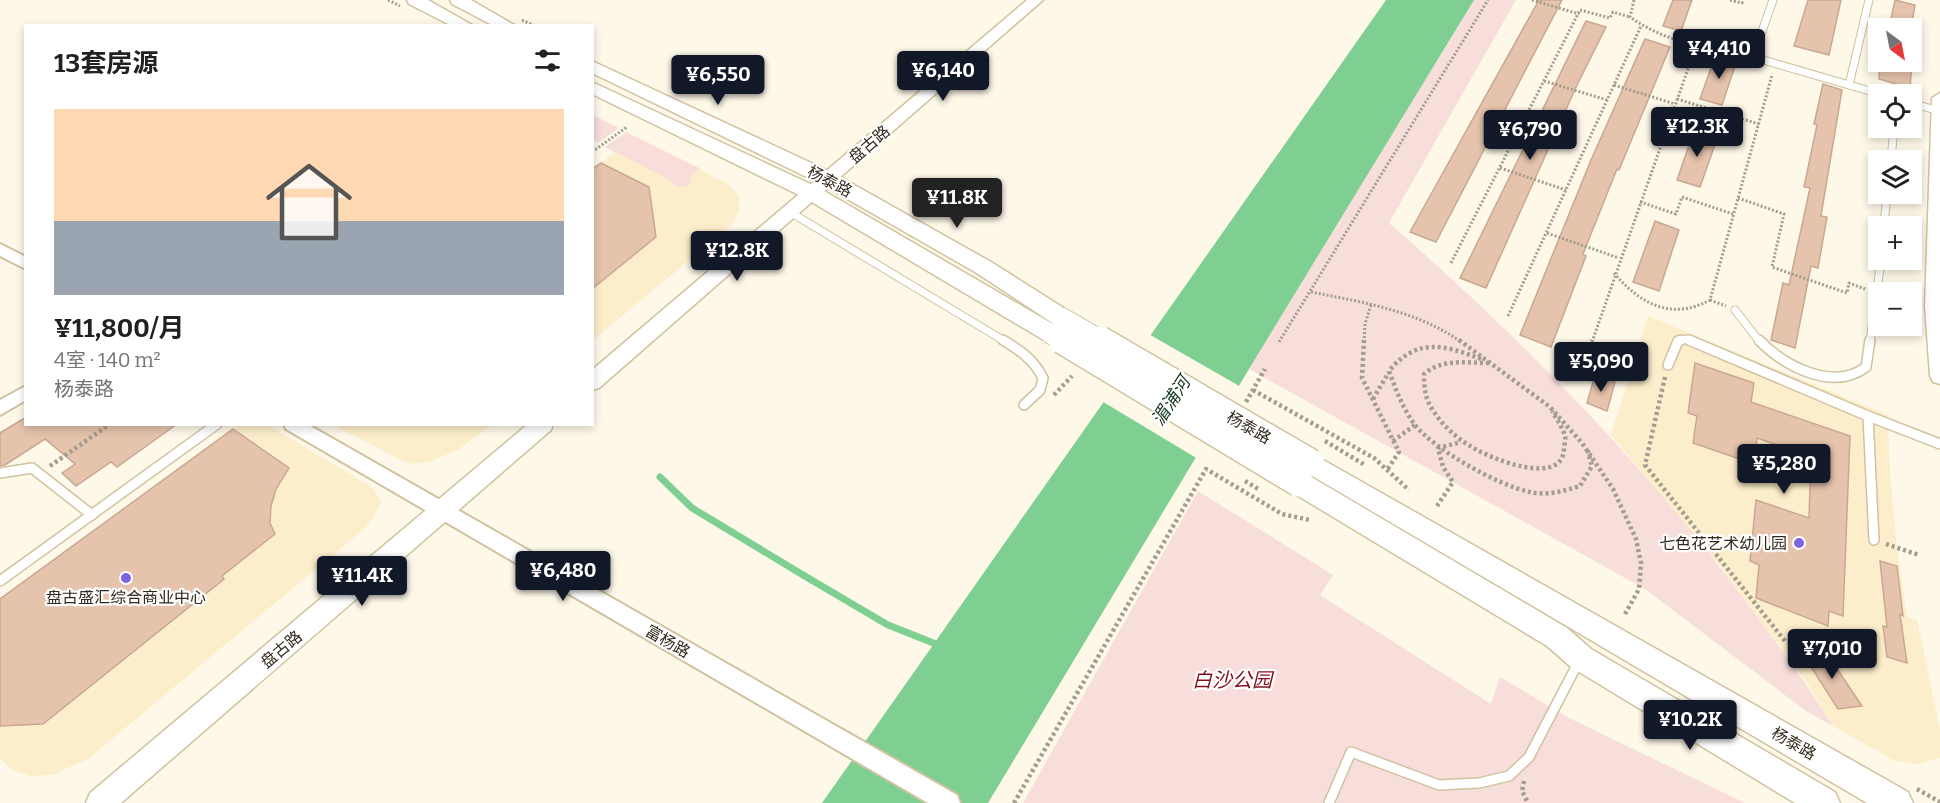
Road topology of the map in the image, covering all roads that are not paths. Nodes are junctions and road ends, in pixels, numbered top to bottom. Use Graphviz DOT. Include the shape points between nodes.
graph roads {
  1 [pos="415,0"];
  2 [pos="458,0"];
  3 [pos="1036,0"];
  4 [pos="1773,0"];
  5 [pos="1869,0"];
  6 [pos="462,24"];
  7 [pos="504,24"];
  8 [pos="594,67"];
  9 [pos="1849,85"];
  10 [pos="594,88"];
  11 [pos="1868,91"];
  12 [pos="1940,98"];
  13 [pos="1922,106"];
  14 [pos="1939,111"];
  15 [pos="820,186"];
  16 [pos="790,212"];
  17 [pos="0,249"];
  18 [pos="24,263"];
  19 [pos="1735,310"];
  20 [pos="1871,336"];
  21 [pos="1668,365"];
  22 [pos="1940,376"];
  23 [pos="594,380"];
  24 [pos="24,393"];
  25 [pos="1024,405"];
  26 [pos="0,408"];
  27 [pos="1868,416"];
  28 [pos="214,426"];
  29 [pos="295,426"];
  30 [pos="541,426"];
  31 [pos="1940,444"];
  32 [pos="1312,462"];
  33 [pos="0,473"];
  34 [pos="442,512"];
  35 [pos="92,515"];
  36 [pos="1874,540"];
  37 [pos="0,581"];
  38 [pos="1581,658"];
  39 [pos="100,803"];
  40 [pos="949,803"];
  41 [pos="1329,803"];
  42 [pos="1824,803"];
  43 [pos="1897,803"];
  1 -- 6 [label="main road"];
  2 -- 7 [label="main road"];
  3 -- 15 [label="street, 盘古路"];
  4 -- 9 [label="lane" via="1753,57"];
  5 -- 9 [label="lane"];
  8 -- 15 [label="main road, 杨泰路"];
  9 -- 11 [label="lane"];
  10 -- 15 [label="main road, 杨泰路"];
  12 -- 14 [label="street"];
  13 -- 14 [label="lane"];
  14 -- 22 [label="street" via="1935,306"];
  15 -- 16 [label="street, 盘古路"];
  15 -- 32 [label="main road, 杨泰路, bridge" via="1056,326"];
  16 -- 23 [label="street, 盘古路"];
  16 -- 25 [label="lane" via="1026,354 1042,378 1040,390"];
  17 -- 18 [label="street"];
  19 -- 20 [label="lane" via="1775,355 1803,370 1830,377 1853,376 1866,367"];
  21 -- 27 [label="lane" via="1678,341 1686,339"];
  24 -- 26 [label="street"];
  27 -- 31 [label="lane"];
  27 -- 36 [label="lane"];
  28 -- 35 [label="lane"];
  29 -- 34 [label="street, 富杨路"];
  30 -- 34 [label="street, 盘古路"];
  32 -- 38 [label="main road, 杨泰路"];
  32 -- 43 [label="main road, 杨泰路"];
  33 -- 35 [label="lane" via="32,468"];
  34 -- 39 [label="street, 盘古路"];
  34 -- 40 [label="street, 富杨路"];
  35 -- 37 [label="lane"];
  38 -- 41 [label="lane" via="1529,757 1509,776 1479,783 1439,785 1352,752"];
  38 -- 42 [label="main road, 杨泰路"];
}
